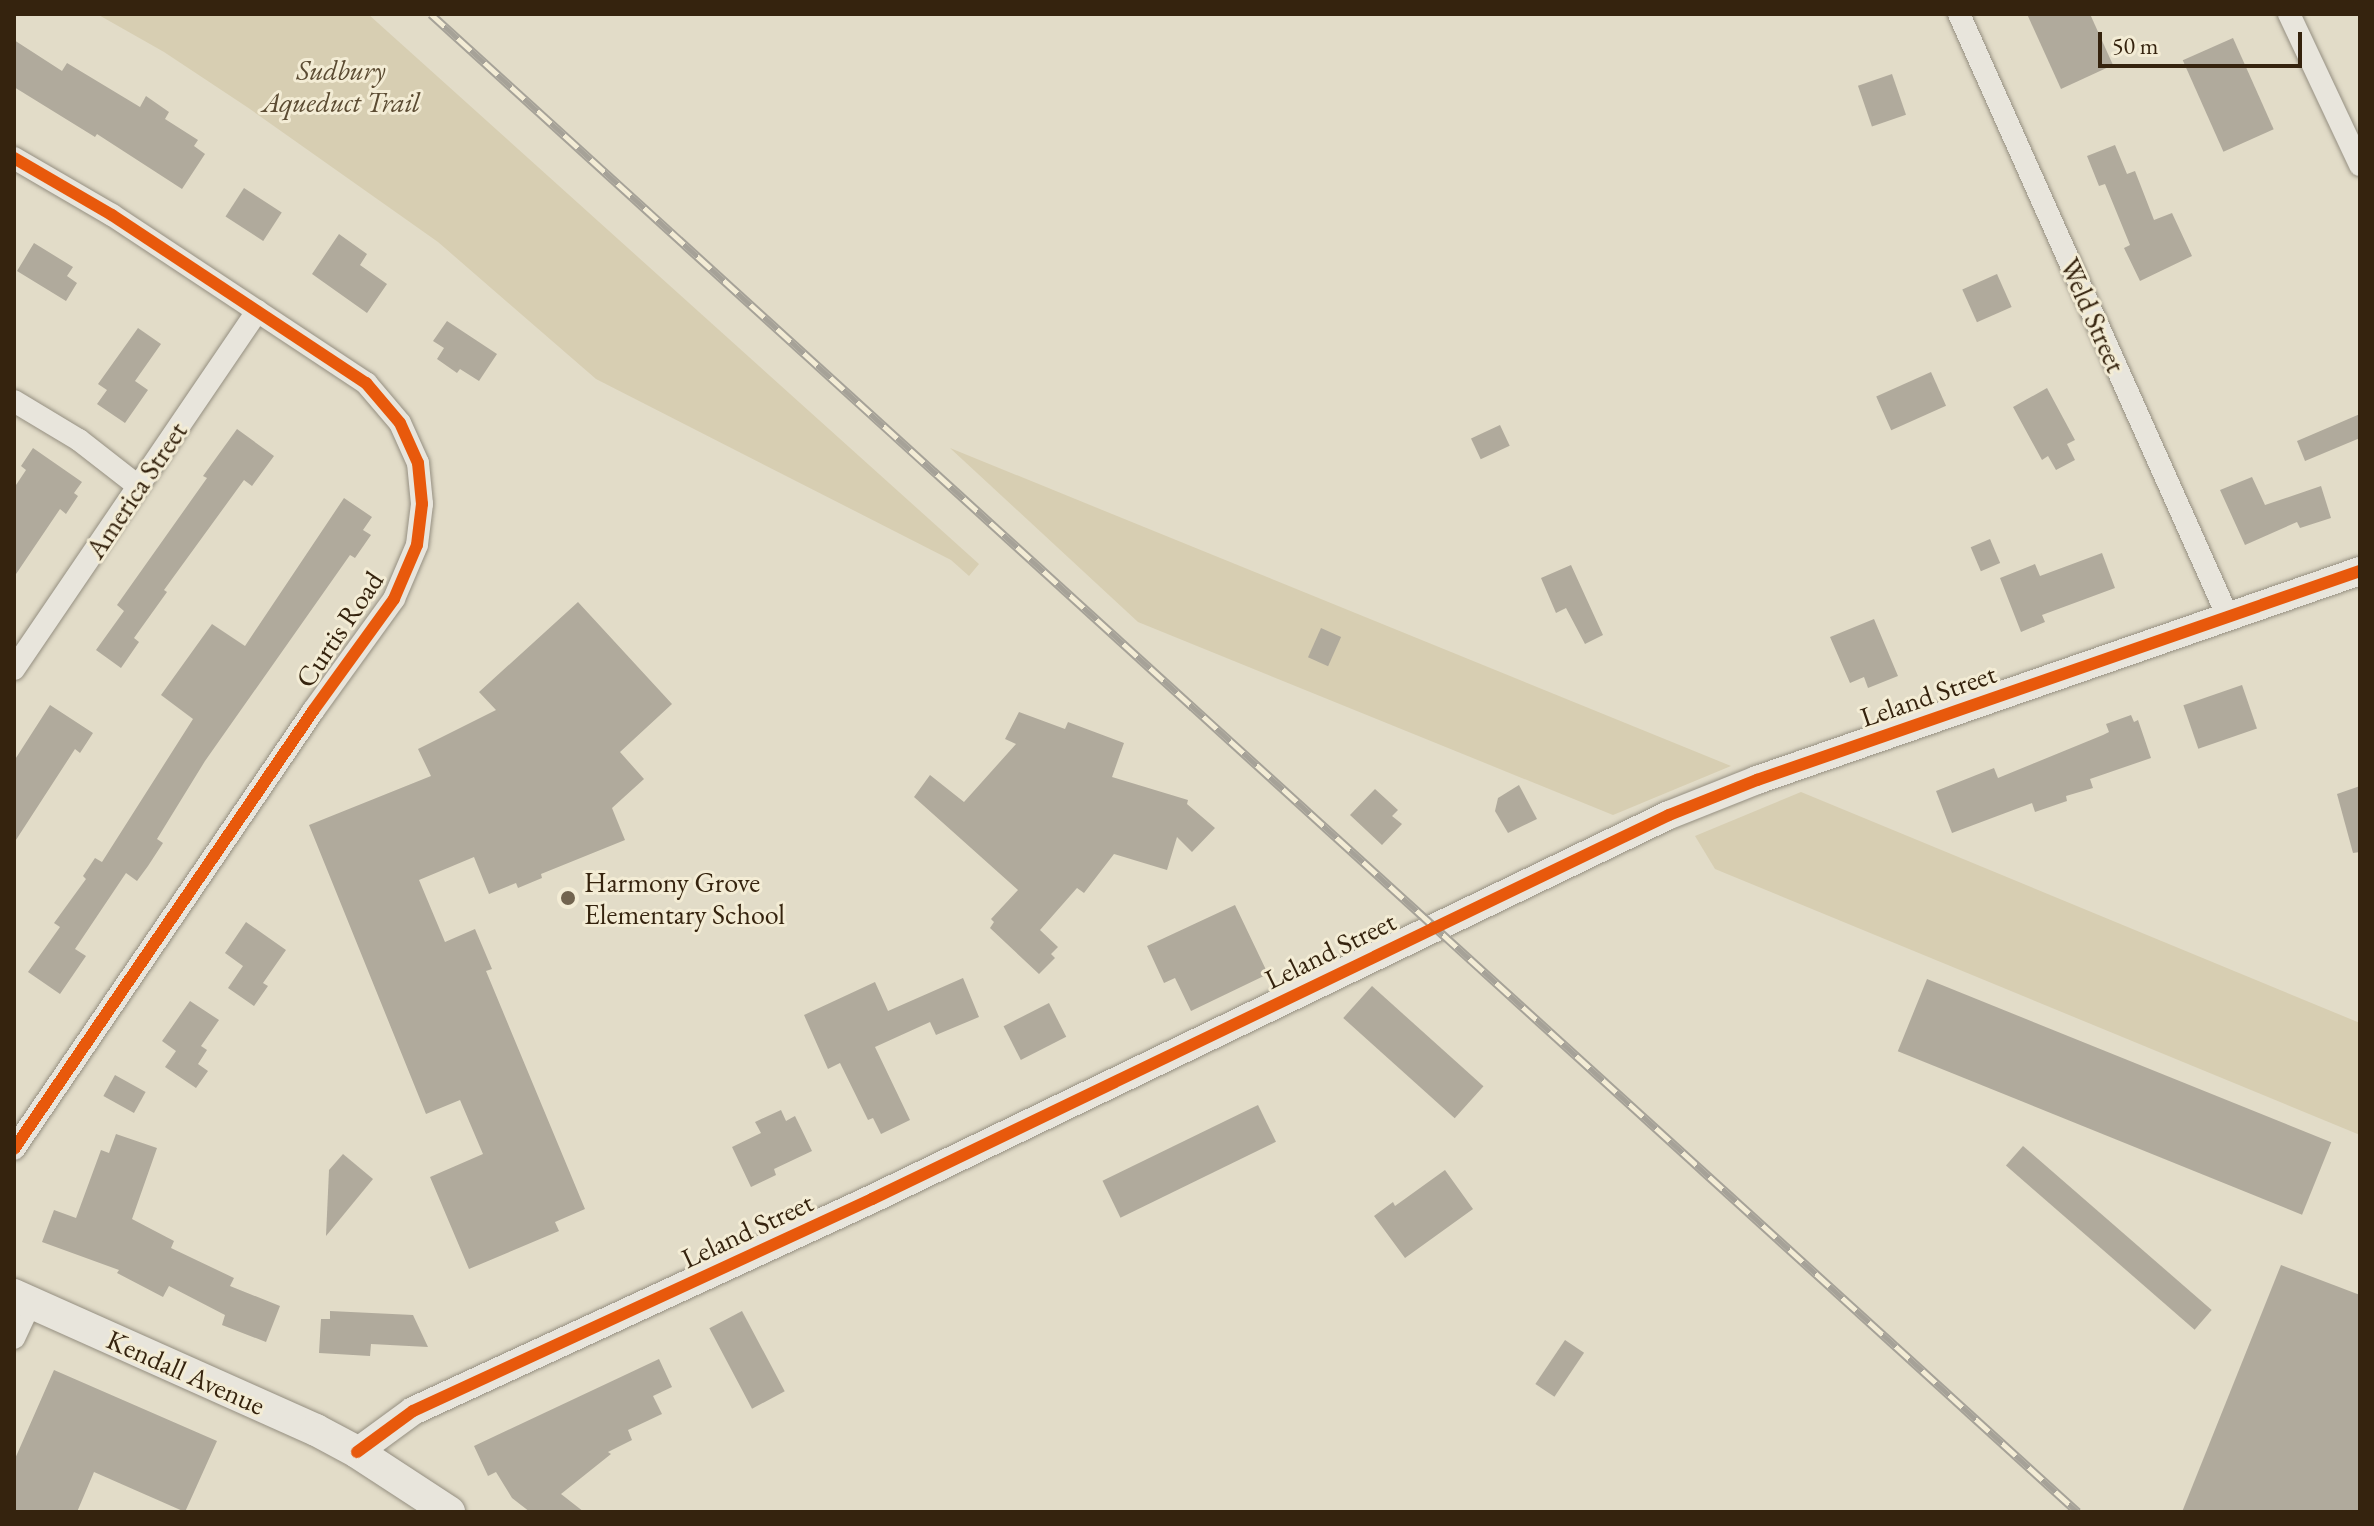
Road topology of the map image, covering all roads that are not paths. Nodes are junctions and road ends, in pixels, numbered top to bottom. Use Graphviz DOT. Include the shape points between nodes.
graph roads {
  1 [pos="1959,14"];
  2 [pos="2289,14"];
  3 [pos="14,158"];
  4 [pos="2360,165"];
  5 [pos="257,311"];
  6 [pos="14,401"];
  7 [pos="138,486"];
  8 [pos="2360,571"];
  9 [pos="2228,617"];
  10 [pos="14,669"];
  11 [pos="14,1149"];
  12 [pos="22,1299"];
  13 [pos="14,1338"];
  14 [pos="357,1452"];
  15 [pos="449,1512"];
  1 -- 9 [label="street, Weld Street"];
  2 -- 4 [label="street"];
  3 -- 5 [label="street, Curtis Road"];
  5 -- 7 [label="street, America Street"];
  5 -- 11 [label="street, Curtis Road" via="366,383 400,423 418,463 422,504 417,545 394,599"];
  6 -- 7 [label="street" via="79,440"];
  7 -- 10 [label="street, America Street"];
  8 -- 9 [label="street, Leland Street"];
  9 -- 14 [label="street, Leland Street" via="1669,815 872,1199 413,1411"];
  12 -- 13 [label="street"];
  12 -- 14 [label="main road, Kendall Avenue"];
  14 -- 15 [label="main road, Kendall Avenue"];
}
